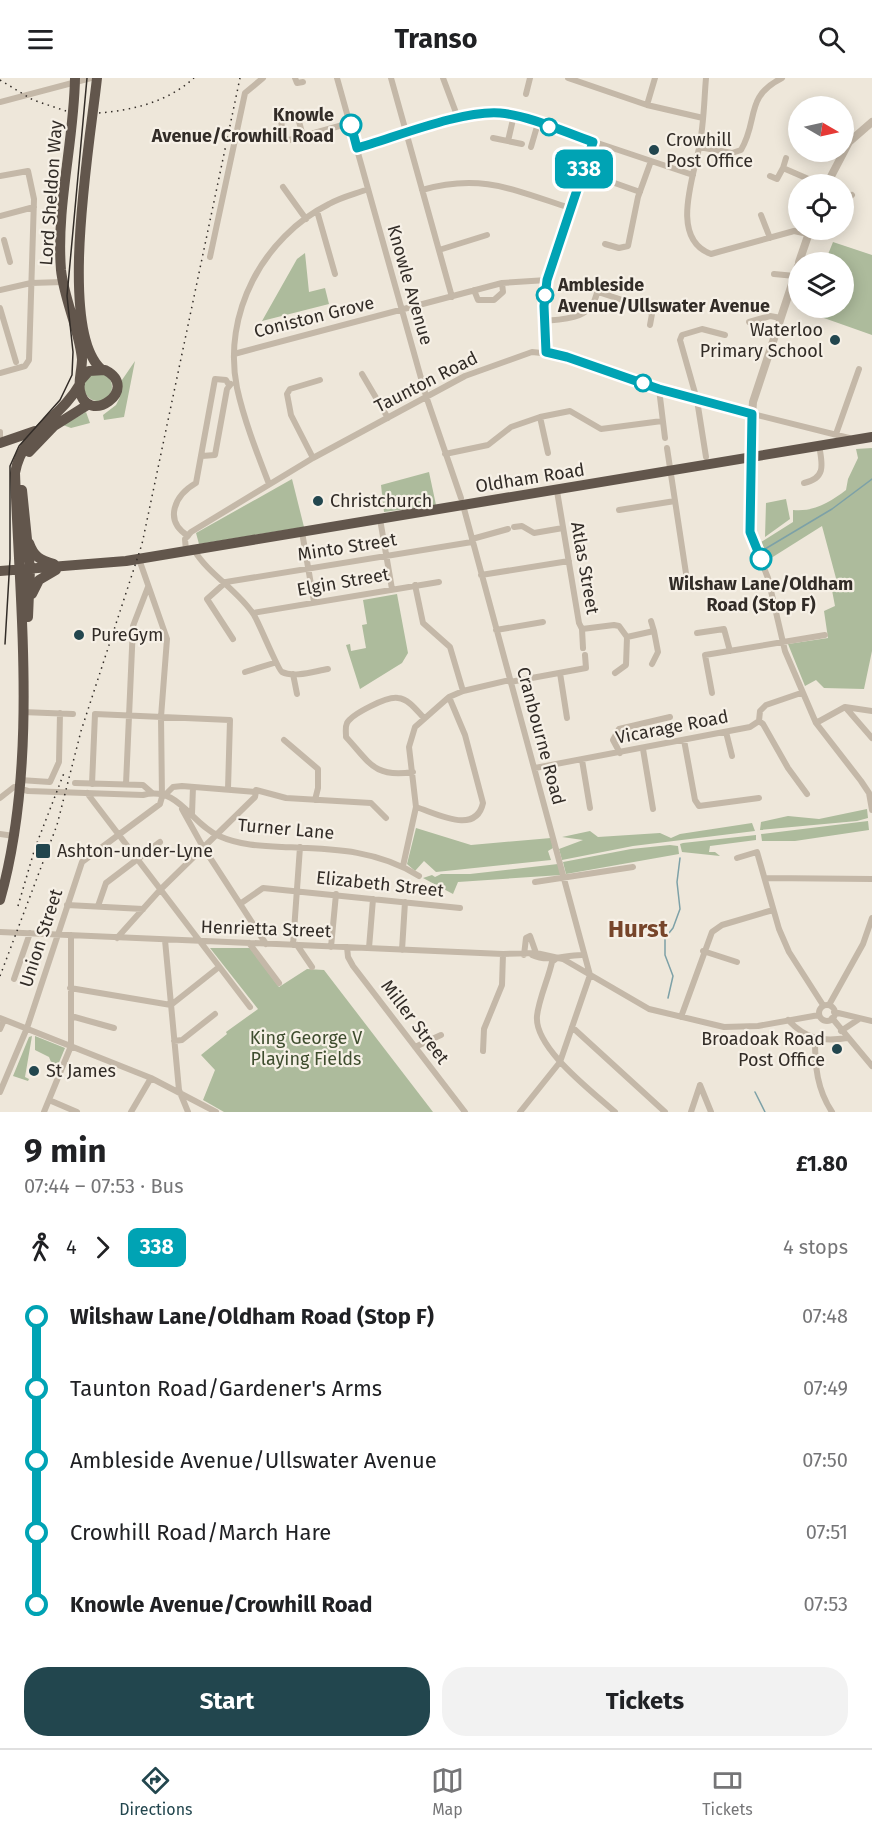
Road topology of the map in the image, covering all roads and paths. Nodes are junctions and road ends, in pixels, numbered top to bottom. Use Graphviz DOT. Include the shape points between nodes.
graph roads {
  1 [pos="91,78"];
  2 [pos="97,78"];
  3 [pos="263,78"];
  4 [pos="295,78"];
  5 [pos="337,78"];
  6 [pos="391,78"];
  7 [pos="443,78"];
  8 [pos="530,78"];
  9 [pos="568,78"];
  10 [pos="655,78"];
  11 [pos="706,78"];
  12 [pos="783,78"];
  13 [pos="75,80"];
  14 [pos="303,81"];
  15 [pos="56,87"];
  16 [pos="526,94"];
  17 [pos="0,102"];
  18 [pos="74,105"];
  19 [pos="647,105"];
  20 [pos="514,115"];
  21 [pos="458,118"];
  22 [pos="703,118"];
  23 [pos="872,122"];
  24 [pos="350,123"];
  25 [pos="538,123"];
  26 [pos="406,134"];
  27 [pos="854,134"];
  28 [pos="303,136"];
  29 [pos="493,138"];
  30 [pos="508,141"];
  31 [pos="593,142"];
  32 [pos="522,144"];
  33 [pos="531,147"];
  34 [pos="699,147"];
  35 [pos="357,148"];
  36 [pos="786,158"];
  37 [pos="651,161"];
  38 [pos="783,168"];
  39 [pos="797,174"];
  40 [pos="693,175"];
  41 [pos="0,176"];
  42 [pos="770,176"];
  43 [pos="609,181"];
  44 [pos="283,187"];
  45 [pos="368,189"];
  46 [pos="422,190"];
  47 [pos="640,192"];
  48 [pos="10,205"];
  49 [pos="34,207"];
  50 [pos="570,208"];
  51 [pos="317,212"];
  52 [pos="12,213"];
  53 [pos="761,215"];
  54 [pos="0,216"];
  55 [pos="306,219"];
  56 [pos="788,233"];
  57 [pos="487,235"];
  58 [pos="770,238"];
  59 [pos="4,240"];
  60 [pos="606,244"];
  61 [pos="439,250"];
  62 [pos="3,252"];
  63 [pos="210,256"];
  64 [pos="10,262"];
  65 [pos="335,274"];
  66 [pos="774,274"];
  67 [pos="788,275"];
  68 [pos="547,280"];
  69 [pos="63,282"];
  70 [pos="31,283"];
  71 [pos="502,283"];
  72 [pos="0,290"];
  73 [pos="474,290"];
  74 [pos="452,297"];
  75 [pos="788,297"];
  76 [pos="0,308"];
  77 [pos="402,310"];
  78 [pos="781,318"];
  79 [pos="544,321"];
  80 [pos="749,322"];
  81 [pos="650,325"];
  82 [pos="75,328"];
  83 [pos="725,335"];
  84 [pos="546,352"];
  85 [pos="234,354"];
  86 [pos="17,358"];
  87 [pos="101,369"];
  88 [pos="859,369"];
  89 [pos="0,373"];
  90 [pos="362,374"];
  91 [pos="320,380"];
  92 [pos="80,382"];
  93 [pos="236,382"];
  94 [pos="229,385"];
  95 [pos="659,389"];
  96 [pos="426,396"];
  97 [pos="697,400"];
  98 [pos="89,404"];
  99 [pos="752,414"];
  100 [pos="540,417"];
  101 [pos="388,418"];
  102 [pos="46,420"];
  103 [pos="662,421"];
  104 [pos="35,431"];
  105 [pos="0,432"];
  106 [pos="836,434"];
  107 [pos="872,437"];
  108 [pos="665,438"];
  109 [pos="854,439"];
  110 [pos="3,441"];
  111 [pos="819,445"];
  112 [pos="667,448"];
  113 [pos="25,452"];
  114 [pos="548,453"];
  115 [pos="445,454"];
  116 [pos="202,456"];
  117 [pos="706,457"];
  118 [pos="313,458"];
  119 [pos="750,458"];
  120 [pos="670,472"];
  121 [pos="804,483"];
  122 [pos="269,484"];
  123 [pos="557,491"];
  124 [pos="675,501"];
  125 [pos="462,502"];
  126 [pos="619,510"];
  127 [pos="380,518"];
  128 [pos="563,528"];
  129 [pos="302,532"];
  130 [pos="26,534"];
  131 [pos="188,536"];
  132 [pos="472,541"];
  133 [pos="190,551"];
  134 [pos="386,556"];
  135 [pos="139,559"];
  136 [pos="569,561"];
  137 [pos="62,567"];
  138 [pos="308,569"];
  139 [pos="26,570"];
  140 [pos="1,571"];
  141 [pos="481,575"];
  142 [pos="687,580"];
  143 [pos="226,582"];
  144 [pos="439,582"];
  145 [pos="415,585"];
  146 [pos="148,586"];
  147 [pos="392,589"];
  148 [pos="27,597"];
  149 [pos="314,602"];
  150 [pos="253,613"];
  151 [pos="651,621"];
  152 [pos="543,622"];
  153 [pos="582,629"];
  154 [pos="496,630"];
  155 [pos="654,631"];
  156 [pos="697,633"];
  157 [pos="825,635"];
  158 [pos="627,637"];
  159 [pos="234,639"];
  160 [pos="783,642"];
  161 [pos="730,651"];
  162 [pos="274,663"];
  163 [pos="652,664"];
  164 [pos="328,669"];
  165 [pos="245,672"];
  166 [pos="560,673"];
  167 [pos="615,673"];
  168 [pos="293,674"];
  169 [pos="510,681"];
  170 [pos="463,691"];
  171 [pos="712,693"];
  172 [pos="801,693"];
  173 [pos="297,694"];
  174 [pos="449,697"];
  175 [pos="846,707"];
  176 [pos="872,711"];
  177 [pos="22,712"];
  178 [pos="60,713"];
  179 [pos="73,714"];
  180 [pos="129,716"];
  181 [pos="161,717"];
  182 [pos="670,717"];
  183 [pos="424,718"];
  184 [pos="567,718"];
  185 [pos="759,721"];
  186 [pos="816,723"];
  187 [pos="726,732"];
  188 [pos="872,738"];
  189 [pos="284,740"];
  190 [pos="684,740"];
  191 [pos="643,749"];
  192 [pos="620,753"];
  193 [pos="732,756"];
  194 [pos="582,760"];
  195 [pos="535,768"];
  196 [pos="413,772"];
  197 [pos="75,783"];
  198 [pos="19,784"];
  199 [pos="92,784"];
  200 [pos="126,784"];
  201 [pos="193,787"];
  202 [pos="228,789"];
  203 [pos="256,791"];
  204 [pos="151,792"];
  205 [pos="87,793"];
  206 [pos="163,793"];
  207 [pos="807,794"];
  208 [pos="0,798"];
  209 [pos="759,798"];
  210 [pos="315,800"];
  211 [pos="180,805"];
  212 [pos="416,807"];
  213 [pos="590,808"];
  214 [pos="654,808"];
  215 [pos="872,810"];
  216 [pos="192,814"];
  217 [pos="386,818"];
  218 [pos="0,834"];
  219 [pos="118,835"];
  220 [pos="14,836"];
  221 [pos="217,836"];
  222 [pos="160,842"];
  223 [pos="203,847"];
  224 [pos="300,847"];
  225 [pos="737,858"];
  226 [pos="137,860"];
  227 [pos="403,866"];
  228 [pos="633,867"];
  229 [pos="418,876"];
  230 [pos="564,877"];
  231 [pos="765,878"];
  232 [pos="872,879"];
  233 [pos="535,882"];
  234 [pos="160,890"];
  235 [pos="297,890"];
  236 [pos="336,894"];
  237 [pos="373,899"];
  238 [pos="0,900"];
  239 [pos="405,902"];
  240 [pos="240,904"];
  241 [pos="67,905"];
  242 [pos="98,906"];
  243 [pos="460,908"];
  244 [pos="143,909"];
  245 [pos="772,910"];
  246 [pos="872,918"];
  247 [pos="871,928"];
  248 [pos="3,932"];
  249 [pos="27,933"];
  250 [pos="58,934"];
  251 [pos="71,936"];
  252 [pos="117,938"];
  253 [pos="165,940"];
  254 [pos="200,941"];
  255 [pos="249,943"];
  256 [pos="266,944"];
  257 [pos="295,945"];
  258 [pos="331,947"];
  259 [pos="347,947"];
  260 [pos="369,948"];
  261 [pos="402,950"];
  262 [pos="703,951"];
  263 [pos="503,954"];
  264 [pos="533,955"];
  265 [pos="584,955"];
  266 [pos="557,958"];
  267 [pos="737,962"];
  268 [pos="219,967"];
  269 [pos="312,967"];
  270 [pos="590,975"];
  271 [pos="14,979"];
  272 [pos="279,983"];
  273 [pos="546,985"];
  274 [pos="70,988"];
  275 [pos="171,1005"];
  276 [pos="826,1005"];
  277 [pos="250,1007"];
  278 [pos="215,1014"];
  279 [pos="819,1015"];
  280 [pos="833,1015"];
  281 [pos="71,1016"];
  282 [pos="681,1017"];
  283 [pos="2,1019"];
  284 [pos="860,1019"];
  285 [pos="788,1020"];
  286 [pos="872,1021"];
  287 [pos="572,1027"];
  288 [pos="27,1028"];
  289 [pos="114,1028"];
  290 [pos="0,1029"];
  291 [pos="841,1030"];
  292 [pos="441,1035"];
  293 [pos="847,1038"];
  294 [pos="815,1040"];
  295 [pos="174,1041"];
  296 [pos="71,1046"];
  297 [pos="415,1047"];
  298 [pos="483,1051"];
  299 [pos="560,1062"];
  300 [pos="872,1066"];
  301 [pos="151,1078"];
  302 [pos="179,1090"];
  303 [pos="0,1092"];
  304 [pos="48,1100"];
  305 [pos="522,1109"];
  306 [pos="44,1112"];
  307 [pos="77,1112"];
  308 [pos="131,1112"];
  309 [pos="188,1112"];
  310 [pos="216,1112"];
  311 [pos="465,1112"];
  312 [pos="531,1112"];
  313 [pos="615,1112"];
  314 [pos="665,1112"];
  315 [pos="691,1112"];
  316 [pos="711,1112"];
  317 [pos="832,1112"];
  1 -- 13 [label="street"];
  2 -- 87 [label="highway, Lord Sheldon Way" via="78,264 82,314 94,360"];
  3 -- 63 [label="street" via="245,93"];
  4 -- 14 [label="street" via="297,83"];
  5 -- 24 [label="street, Knowle Avenue"];
  6 -- 26 [label="street"];
  7 -- 21 [label="street"];
  8 -- 16 [label="street"];
  9 -- 19 [label="street"];
  10 -- 19 [label="street"];
  11 -- 22 [label="street"];
  12 -- 34 [label="street" via="769,85 756,100 741,150 732,153"];
  13 -- 15 [label="street"];
  13 -- 18 [label="highway, Lord Sheldon Way"];
  15 -- 17 [label="street"];
  15 -- 18 [label="street" via="70,94"];
  18 -- 69 [label="highway, Lord Sheldon Way" via="64,193"];
  19 -- 22 [label="street"];
  20 -- 21 [label="street" via="490,113"];
  20 -- 25 [label="street"];
  20 -- 30 [label="street"];
  21 -- 26 [label="street"];
  22 -- 34 [label="street"];
  23 -- 27 [label="street"];
  24 -- 28 [label="street"];
  24 -- 35 [label="street, Knowle Avenue"];
  25 -- 31 [label="street"];
  25 -- 33 [label="street"];
  26 -- 35 [label="street"];
  26 -- 46 [label="street"];
  29 -- 30 [label="street"];
  30 -- 32 [label="street"];
  31 -- 37 [label="street"];
  31 -- 50 [label="street"];
  34 -- 40 [label="street"];
  35 -- 45 [label="street, Knowle Avenue"];
  36 -- 38 [label="street"];
  37 -- 40 [label="street"];
  37 -- 47 [label="street"];
  38 -- 39 [label="street"];
  38 -- 42 [label="street" via="777,178"];
  40 -- 58 [label="street" via="687,210 693,240 700,250 711,254"];
  41 -- 49 [label="street" via="26,170"];
  43 -- 47 [label="street"];
  44 -- 55 [label="street"];
  45 -- 51 [label="street"];
  45 -- 77 [label="street, Knowle Avenue"];
  46 -- 50 [label="street" via="457,181 496,184"];
  46 -- 61 [label="street"];
  47 -- 60 [label="street" via="628,246"];
  48 -- 52 [label="street"];
  49 -- 52 [label="street"];
  49 -- 70 [label="street"];
  50 -- 68 [label="street"];
  51 -- 55 [label="street"];
  51 -- 65 [label="street"];
  52 -- 54 [label="street"];
  53 -- 58 [label="street"];
  55 -- 85 [label="street" via="273,248 253,279 238,316"];
  56 -- 58 [label="street"];
  57 -- 61 [label="street"];
  59 -- 62 [label="street"];
  61 -- 74 [label="street"];
  62 -- 64 [label="street"];
  66 -- 67 [label="street"];
  68 -- 71 [label="street, Coniston Grove"];
  68 -- 79 [label="street"];
  69 -- 70 [label="street"];
  69 -- 82 [label="highway, Lord Sheldon Way"];
  70 -- 72 [label="street"];
  70 -- 89 [label="street" via="30,355 26,366"];
  71 -- 73 [label="street, Coniston Grove"];
  71 -- 73 [label="street" via="503,292 494,300 478,300"];
  73 -- 74 [label="street, Coniston Grove"];
  74 -- 77 [label="street, Coniston Grove"];
  75 -- 78 [label="street"];
  76 -- 86 [label="street"];
  77 -- 85 [label="street, Coniston Grove"];
  77 -- 96 [label="street, Knowle Avenue"];
  78 -- 80 [label="street" via="770,316"];
  78 -- 99 [label="street"];
  79 -- 81 [label="street" via="577,317 601,293 647,308 652,314"];
  79 -- 84 [label="street"];
  82 -- 92 [label="highway, Lord Sheldon Way" via="82,359"];
  82 -- 102 [label="highway" via="78,362 73,386"];
  83 -- 97 [label="street" via="702,329 681,338"];
  84 -- 95 [label="street, Taunton Road"];
  84 -- 96 [label="street, Taunton Road" via="512,358 465,375"];
  85 -- 93 [label="street"];
  87 -- 92 [label="highway" via="89,371"];
  87 -- 98 [label="highway" via="114,378 116,392 106,405"];
  88 -- 106 [label="street"];
  90 -- 101 [label="street"];
  91 -- 118 [label="street" via="290,389 287,394 291,415"];
  92 -- 98 [label="highway" via="81,395"];
  92 -- 102 [label="highway" via="72,398"];
  93 -- 94 [label="street"];
  93 -- 122 [label="street"];
  94 -- 116 [label="street" via="215,455"];
  94 -- 131 [label="street" via="226,380 216,379 196,483 177,499 174,519 178,530"];
  95 -- 97 [label="street, Taunton Road"];
  95 -- 103 [label="street"];
  96 -- 101 [label="street, Taunton Road"];
  96 -- 115 [label="street, Knowle Avenue"];
  97 -- 99 [label="street, Taunton Road"];
  97 -- 117 [label="street"];
  98 -- 113 [label="highway" via="54,426"];
  99 -- 106 [label="street, Taunton Road"];
  99 -- 119 [label="street"];
  100 -- 103 [label="street" via="570,411 605,429"];
  100 -- 114 [label="street"];
  100 -- 115 [label="street" via="511,427 488,445"];
  101 -- 118 [label="street, Taunton Road"];
  102 -- 104 [label="highway"];
  103 -- 108 [label="street"];
  104 -- 110 [label="highway"];
  104 -- 113 [label="highway"];
  105 -- 110 [label="street"];
  106 -- 109 [label="street, Taunton Road"];
  107 -- 109 [label="highway, Oldham Road"];
  109 -- 111 [label="highway, Oldham Road"];
  110 -- 113 [label="highway"];
  111 -- 119 [label="highway, Oldham Road"];
  111 -- 121 [label="street" via="820,476"];
  112 -- 120 [label="street"];
  113 -- 130 [label="highway" via="22,471"];
  113 -- 139 [label="highway" via="15,473"];
  115 -- 125 [label="street, Knowle Avenue"];
  118 -- 122 [label="street, Taunton Road"];
  119 -- 120 [label="highway, Oldham Road"];
  119 -- 160 [label="street" via="751,536 768,578"];
  120 -- 123 [label="highway, Oldham Road"];
  120 -- 124 [label="street"];
  122 -- 131 [label="street, Taunton Road"];
  123 -- 125 [label="highway, Oldham Road"];
  123 -- 128 [label="street, Atlas Street"];
  124 -- 126 [label="street"];
  124 -- 142 [label="street"];
  125 -- 127 [label="highway, Oldham Road"];
  125 -- 132 [label="street, Cranbourne Road"];
  127 -- 129 [label="highway, Oldham Road"];
  127 -- 134 [label="street"];
  128 -- 132 [label="street, Minto Street" via="534,533 522,526"];
  128 -- 136 [label="street, Atlas Street"];
  129 -- 133 [label="highway, Oldham Road"];
  129 -- 138 [label="street"];
  130 -- 137 [label="highway" via="32,552 41,561"];
  130 -- 139 [label="highway"];
  131 -- 133 [label="street" via="185,539"];
  132 -- 134 [label="street, Minto Street"];
  132 -- 141 [label="street, Cranbourne Road"];
  133 -- 135 [label="highway, Oldham Road"];
  133 -- 143 [label="street"];
  134 -- 138 [label="street, Minto Street"];
  134 -- 147 [label="street"];
  135 -- 137 [label="highway, Oldham Road"];
  135 -- 146 [label="street"];
  136 -- 141 [label="street"];
  136 -- 153 [label="street, Atlas Street"];
  137 -- 139 [label="highway, Oldham Road"];
  137 -- 148 [label="highway" via="39,580"];
  138 -- 143 [label="street, Minto Street"];
  138 -- 149 [label="street"];
  139 -- 140 [label="highway, Oldham Road"];
  139 -- 148 [label="highway"];
  140 -- 148 [label="highway"];
  141 -- 154 [label="street, Cranbourne Road"];
  143 -- 150 [label="street"];
  143 -- 159 [label="street" via="207,599"];
  144 -- 145 [label="street, Elgin Street"];
  145 -- 147 [label="street, Elgin Street"];
  145 -- 170 [label="street" via="423,623 450,647"];
  146 -- 180 [label="street" via="133,626"];
  146 -- 181 [label="street" via="167,639"];
  147 -- 149 [label="street, Elgin Street"];
  148 -- 177 [label="highway"];
  149 -- 150 [label="street, Elgin Street"];
  150 -- 162 [label="street" via="271,646"];
  151 -- 155 [label="street"];
  152 -- 154 [label="street"];
  153 -- 158 [label="street" via="614,625"];
  153 -- 166 [label="street, Atlas Street" via="586,668"];
  154 -- 169 [label="street, Cranbourne Road"];
  155 -- 158 [label="street"];
  155 -- 163 [label="street" via="658,652"];
  156 -- 161 [label="street" via="724,629"];
  157 -- 160 [label="street"];
  158 -- 167 [label="street" via="626,665"];
  160 -- 161 [label="street"];
  160 -- 172 [label="street"];
  161 -- 171 [label="street" via="705,655"];
  162 -- 165 [label="street"];
  162 -- 168 [label="street" via="285,674"];
  164 -- 168 [label="street"];
  166 -- 169 [label="street"];
  166 -- 184 [label="street"];
  168 -- 173 [label="street"];
  169 -- 170 [label="street"];
  169 -- 195 [label="street, Cranbourne Road"];
  170 -- 174 [label="street"];
  172 -- 185 [label="street, Vicarage Road" via="766,705 760,711"];
  172 -- 186 [label="street"];
  174 -- 183 [label="street"];
  174 -- 212 [label="street" via="465,735 483,803 481,813 465,822"];
  175 -- 176 [label="street"];
  175 -- 186 [label="street"];
  175 -- 188 [label="street"];
  177 -- 178 [label="street"];
  177 -- 198 [label="highway"];
  178 -- 179 [label="street"];
  178 -- 198 [label="street" via="59,762 50,782"];
  180 -- 181 [label="street"];
  180 -- 199 [label="street" via="95,714"];
  180 -- 200 [label="street"];
  181 -- 202 [label="street" via="230,720"];
  181 -- 206 [label="street"];
  182 -- 192 [label="street" via="619,729 613,740"];
  183 -- 196 [label="street" via="410,736"];
  183 -- 196 [label="street" via="398,698 353,715 345,725 346,737 375,768 384,774"];
  185 -- 187 [label="street, Vicarage Road"];
  185 -- 207 [label="street"];
  186 -- 215 [label="street" via="869,793"];
  187 -- 190 [label="street, Vicarage Road"];
  187 -- 193 [label="street"];
  189 -- 210 [label="street" via="318,769"];
  190 -- 191 [label="street, Vicarage Road"];
  190 -- 209 [label="street" via="699,806"];
  191 -- 192 [label="street, Vicarage Road"];
  191 -- 214 [label="street"];
  192 -- 194 [label="street, Vicarage Road"];
  194 -- 195 [label="street, Vicarage Road"];
  194 -- 213 [label="street"];
  195 -- 230 [label="street, Cranbourne Road"];
  196 -- 212 [label="street"];
  197 -- 199 [label="street"];
  198 -- 205 [label="street" via="28,791"];
  198 -- 208 [label="street"];
  198 -- 220 [label="highway"];
  199 -- 200 [label="street"];
  200 -- 204 [label="street" via="143,786"];
  201 -- 202 [label="street"];
  201 -- 206 [label="street" via="173,787"];
  201 -- 216 [label="street"];
  202 -- 203 [label="street"];
  203 -- 210 [label="street"];
  203 -- 221 [label="street" via="255,797"];
  204 -- 205 [label="street"];
  204 -- 206 [label="street"];
  205 -- 219 [label="street"];
  206 -- 211 [label="street, Turner Lane"];
  206 -- 219 [label="street, Union Street" via="160,804"];
  210 -- 217 [label="street" via="371,803"];
  211 -- 216 [label="street, Turner Lane"];
  211 -- 223 [label="street"];
  212 -- 227 [label="street"];
  216 -- 221 [label="street, Turner Lane"];
  218 -- 220 [label="street"];
  219 -- 226 [label="street"];
  219 -- 241 [label="street, Union Street" via="82,862"];
  220 -- 238 [label="highway"];
  221 -- 223 [label="street"];
  221 -- 224 [label="street, Turner Lane" via="239,843"];
  222 -- 226 [label="street"];
  223 -- 234 [label="street"];
  223 -- 240 [label="street"];
  224 -- 227 [label="street, Turner Lane" via="348,849"];
  224 -- 235 [label="street"];
  225 -- 231 [label="street" via="757,852"];
  226 -- 234 [label="street"];
  226 -- 242 [label="street" via="106,883"];
  227 -- 229 [label="street, Turner Lane"];
  228 -- 230 [label="street"];
  230 -- 233 [label="street"];
  230 -- 265 [label="street, Cranbourne Road"];
  231 -- 232 [label="street"];
  231 -- 245 [label="street"];
  234 -- 244 [label="street"];
  234 -- 254 [label="street"];
  235 -- 236 [label="street, Elizabeth Street"];
  235 -- 240 [label="street, Elizabeth Street" via="263,888"];
  235 -- 257 [label="street"];
  236 -- 237 [label="street, Elizabeth Street"];
  236 -- 258 [label="street"];
  237 -- 239 [label="street, Elizabeth Street"];
  237 -- 260 [label="street"];
  239 -- 243 [label="street, Elizabeth Street"];
  239 -- 261 [label="street"];
  240 -- 256 [label="street"];
  241 -- 242 [label="street"];
  241 -- 250 [label="street, Union Street"];
  242 -- 244 [label="street"];
  244 -- 252 [label="street"];
  245 -- 262 [label="street" via="722,925 712,932"];
  245 -- 276 [label="street" via="789,952"];
  246 -- 247 [label="street"];
  247 -- 276 [label="street"];
  248 -- 249 [label="street, Henrietta Street"];
  249 -- 250 [label="street, Henrietta Street"];
  249 -- 271 [label="street"];
  250 -- 251 [label="street, Henrietta Street"];
  250 -- 288 [label="street, Union Street"];
  251 -- 252 [label="street, Henrietta Street"];
  251 -- 274 [label="street"];
  252 -- 253 [label="street, Henrietta Street"];
  253 -- 254 [label="street, Henrietta Street"];
  253 -- 275 [label="street"];
  254 -- 255 [label="street, Henrietta Street"];
  254 -- 268 [label="street"];
  255 -- 256 [label="street, Henrietta Street"];
  255 -- 272 [label="street"];
  256 -- 257 [label="street, Henrietta Street"];
  257 -- 258 [label="street, Henrietta Street"];
  257 -- 269 [label="street"];
  258 -- 259 [label="street, Henrietta Street"];
  259 -- 260 [label="street, Henrietta Street"];
  259 -- 297 [label="street, Miller Street" via="353,966"];
  260 -- 261 [label="street, Henrietta Street"];
  261 -- 263 [label="street, Henrietta Street"];
  262 -- 267 [label="street"];
  262 -- 282 [label="street"];
  263 -- 264 [label="street, Henrietta Street"];
  263 -- 298 [label="street" via="502,985 484,1029"];
  264 -- 266 [label="street, Henrietta Street"];
  264 -- 273 [label="street" via="546,966"];
  265 -- 266 [label="street"];
  265 -- 270 [label="street, Cranbourne Road"];
  266 -- 270 [label="street"];
  266 -- 273 [label="street" via="552,962"];
  268 -- 275 [label="street"];
  268 -- 277 [label="street"];
  270 -- 282 [label="street" via="649,1009"];
  270 -- 287 [label="street"];
  273 -- 299 [label="street" via="537,1022"];
  274 -- 275 [label="street"];
  274 -- 281 [label="street"];
  275 -- 295 [label="street"];
  276 -- 279 [label="street"];
  276 -- 280 [label="street"];
  278 -- 295 [label="street" via="182,1040"];
  279 -- 280 [label="street" via="825,1020"];
  279 -- 285 [label="street"];
  280 -- 284 [label="street"];
  280 -- 291 [label="street"];
  281 -- 289 [label="street"];
  281 -- 296 [label="street"];
  282 -- 285 [label="street" via="741,1028"];
  283 -- 288 [label="street"];
  283 -- 290 [label="street"];
  284 -- 286 [label="street"];
  284 -- 291 [label="street"];
  285 -- 294 [label="street" via="799,1032"];
  287 -- 299 [label="street"];
  287 -- 314 [label="street"];
  288 -- 296 [label="street"];
  288 -- 303 [label="street, Union Street"];
  291 -- 293 [label="street"];
  292 -- 297 [label="street"];
  293 -- 294 [label="street"];
  293 -- 300 [label="street"];
  294 -- 317 [label="street" via="821,1094"];
  295 -- 302 [label="street"];
  296 -- 301 [label="street"];
  296 -- 304 [label="street"];
  297 -- 311 [label="street, Miller Street"];
  299 -- 305 [label="street"];
  299 -- 313 [label="street"];
  301 -- 302 [label="street"];
  301 -- 308 [label="street"];
  302 -- 309 [label="street"];
  302 -- 310 [label="street"];
  304 -- 306 [label="street"];
  304 -- 307 [label="street"];
  305 -- 312 [label="street"];
  315 -- 316 [label="street" via="700,1084"];
}
